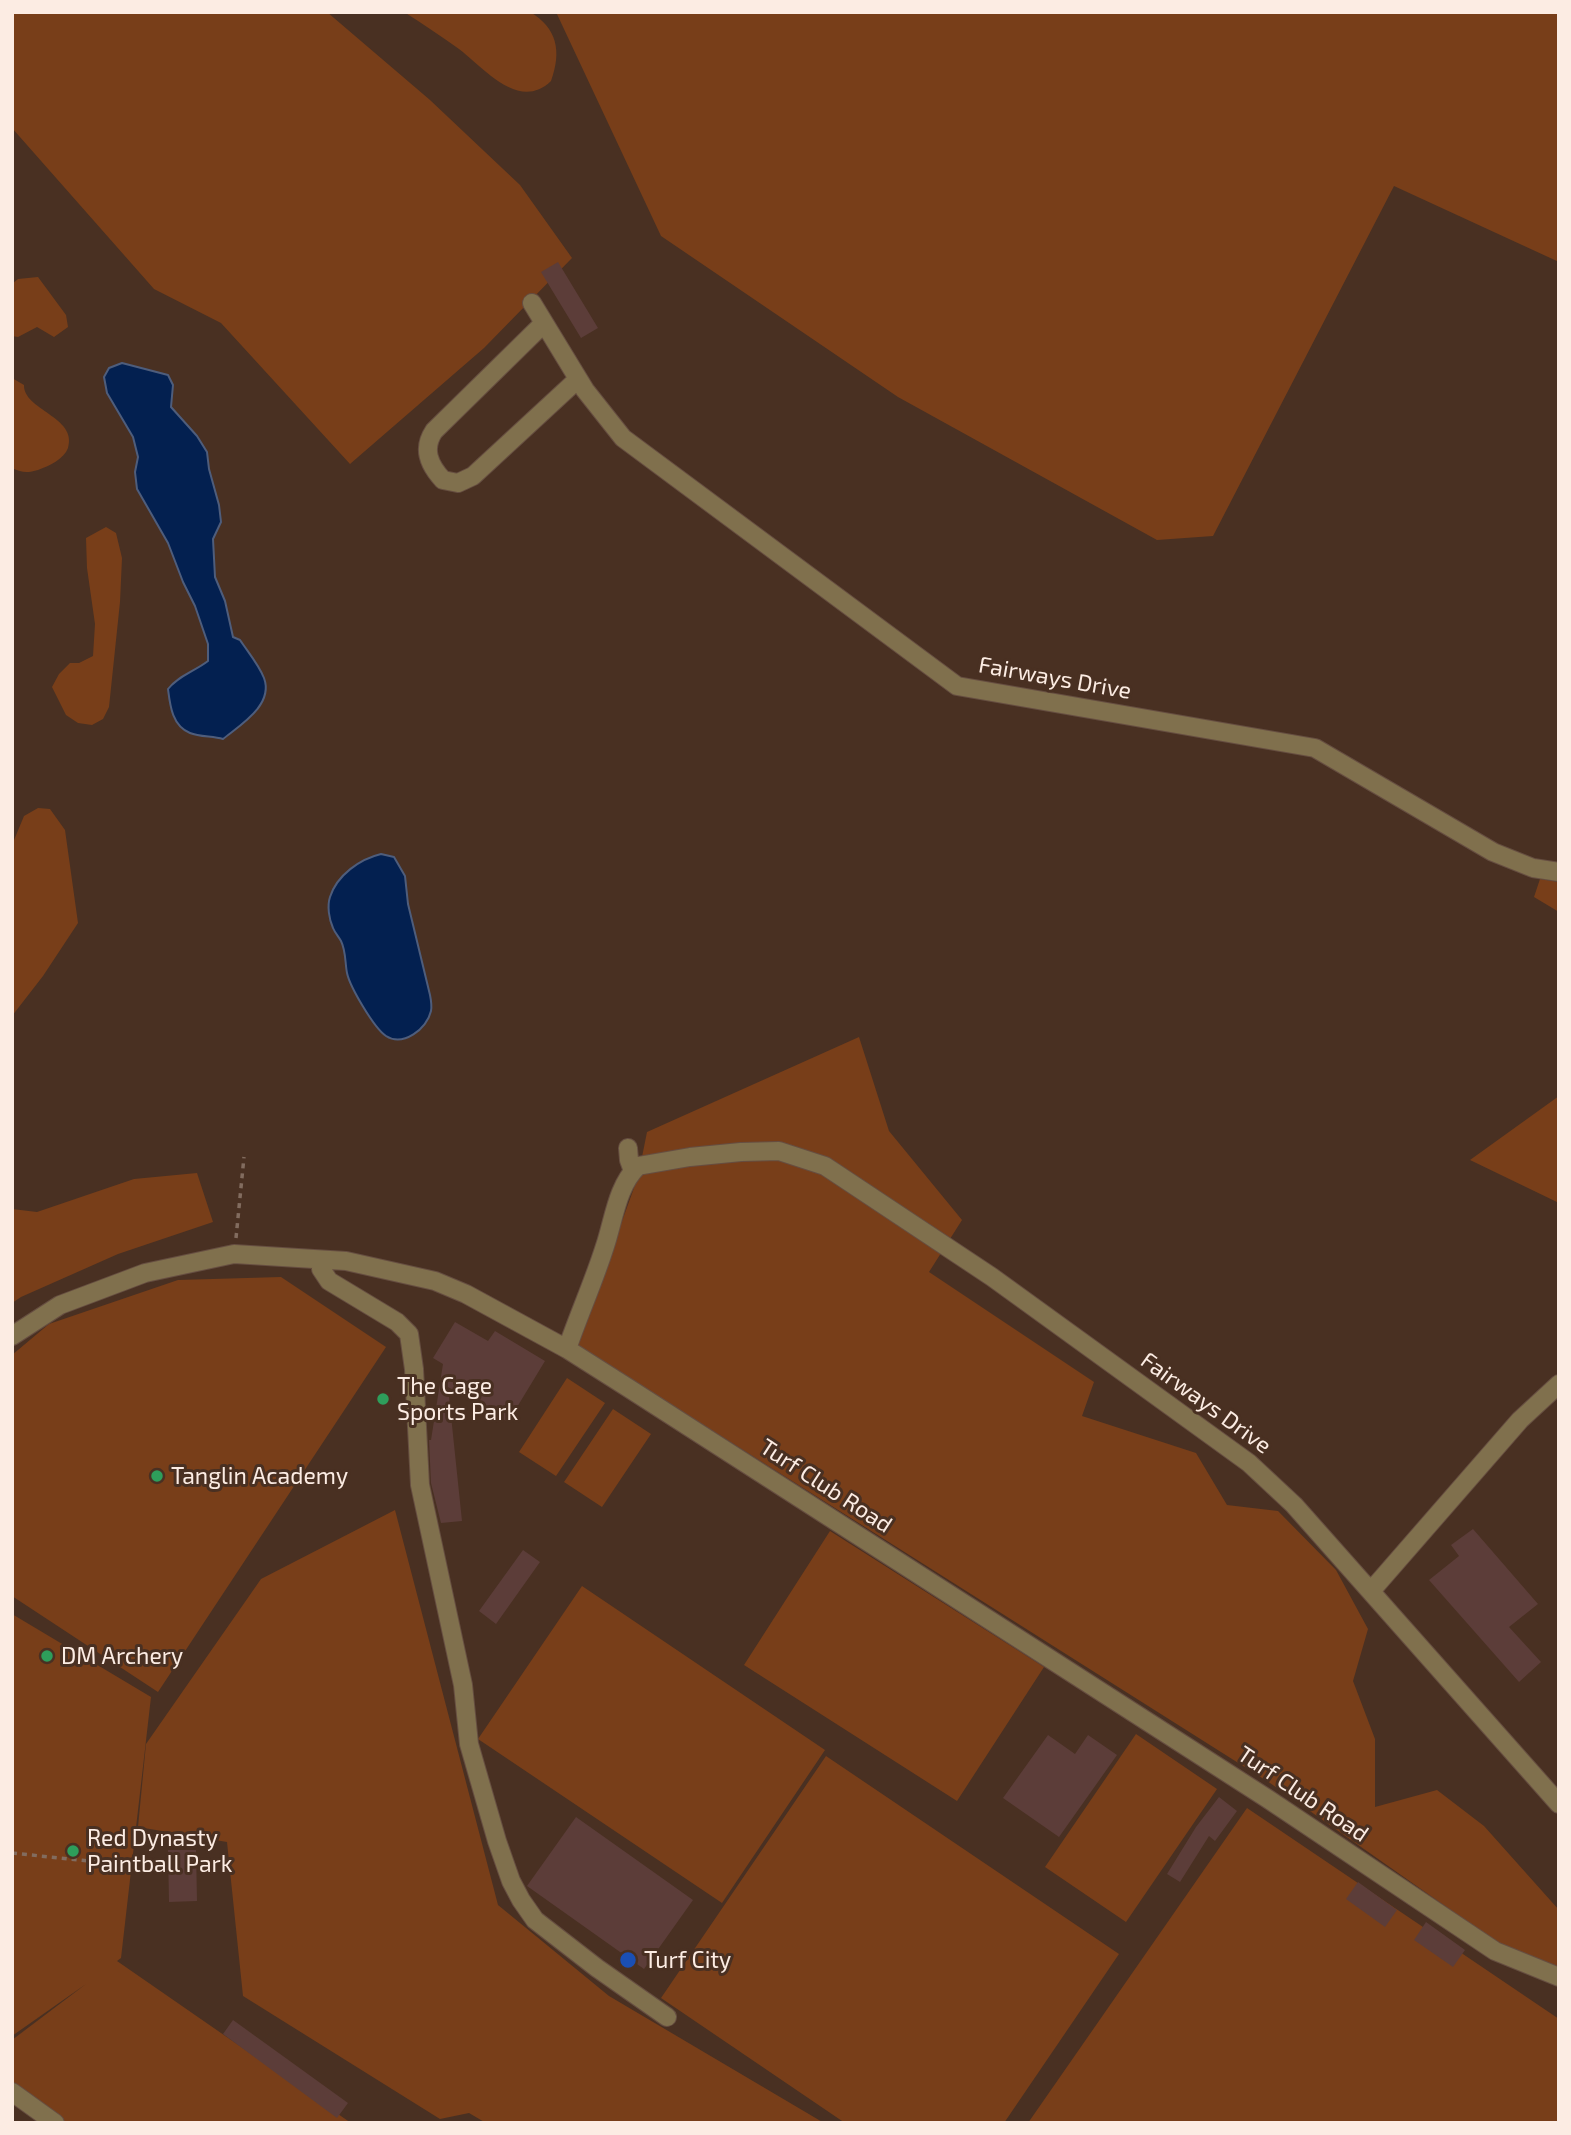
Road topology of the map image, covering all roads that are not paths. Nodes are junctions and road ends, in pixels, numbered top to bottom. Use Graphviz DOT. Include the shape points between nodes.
graph roads {
  1 [pos="532,303"];
  2 [pos="544,323"];
  3 [pos="578,379"];
  4 [pos="1559,872"];
  5 [pos="628,1148"];
  6 [pos="633,1171"];
  7 [pos="323,1261"];
  8 [pos="12,1336"];
  9 [pos="567,1349"];
  10 [pos="1559,1384"];
  11 [pos="1371,1591"];
  12 [pos="1559,1804"];
  13 [pos="1559,1977"];
  14 [pos="667,2017"];
  15 [pos="12,2092"];
  16 [pos="55,2123"];
  1 -- 2 [label="street, Fairways Drive"];
  2 -- 3 [label="street, Fairways Drive"];
  2 -- 3 [label="street" via="434,431 429,462 443,480 458,483 482,470"];
  3 -- 4 [label="street, Fairways Drive" via="623,438 957,686 1315,748 1493,852 1533,868"];
  5 -- 6 [label="street"];
  6 -- 9 [label="street" via="619,1197"];
  6 -- 11 [label="street, Fairways Drive" via="638,1166 690,1157 779,1151 825,1166 992,1278 1249,1463 1294,1505"];
  7 -- 8 [label="street, Turf Club Road" via="234,1254 145,1273 60,1305"];
  7 -- 9 [label="street, Turf Club Road" via="346,1261 435,1281"];
  7 -- 14 [label="street" via="321,1269 329,1282 397,1322 409,1334 420,1485 463,1685 469,1744 511,1881 535,1920"];
  9 -- 13 [label="street, Turf Club Road" via="1268,1799 1495,1951"];
  10 -- 11 [label="street" via="1520,1420"];
  11 -- 12 [label="street, Fairways Drive"];
  15 -- 16 [label="street"];
}
